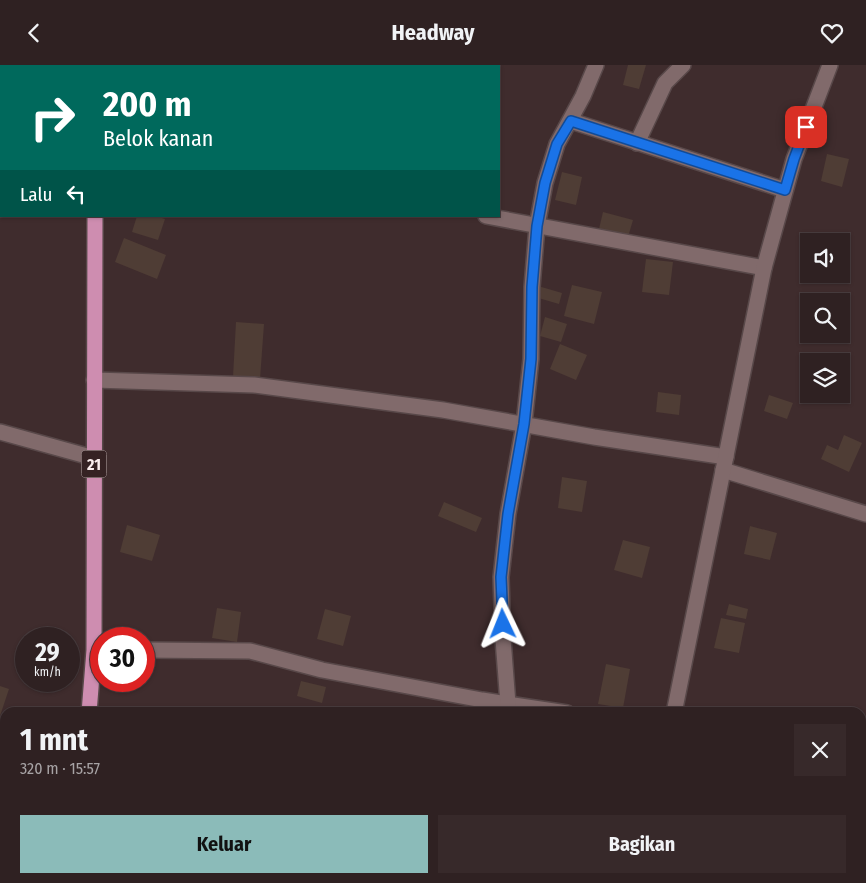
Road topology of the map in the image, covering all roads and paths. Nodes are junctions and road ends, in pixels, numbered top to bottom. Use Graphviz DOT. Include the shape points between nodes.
graph roads {
  1 [pos="596,65"];
  2 [pos="683,65"];
  3 [pos="830,65"];
  4 [pos="571,121"];
  5 [pos="637,143"];
  6 [pos="785,190"];
  7 [pos="95,217"];
  8 [pos="491,217"];
  9 [pos="537,226"];
  10 [pos="764,268"];
  11 [pos="94,380"];
  12 [pos="524,424"];
  13 [pos="0,432"];
  14 [pos="94,458"];
  15 [pos="725,464"];
  16 [pos="866,514"];
  17 [pos="98,627"];
  18 [pos="155,650"];
  19 [pos="92,692"];
  20 [pos="508,704"];
  21 [pos="90,707"];
  22 [pos="528,707"];
  23 [pos="675,707"];
  1 -- 4 [label="street"];
  2 -- 5 [label="street" via="665,83"];
  3 -- 6 [label="street"];
  4 -- 5 [label="street"];
  4 -- 9 [label="street" via="557,144"];
  5 -- 6 [label="street"];
  6 -- 10 [label="street"];
  7 -- 11 [label="highway, 21"];
  8 -- 9 [label="street"];
  9 -- 10 [label="street"];
  9 -- 12 [label="street" via="531,359"];
  10 -- 15 [label="street"];
  11 -- 12 [label="street" via="254,385"];
  11 -- 14 [label="highway, 21"];
  12 -- 15 [label="street"];
  12 -- 20 [label="street" via="501,577"];
  13 -- 14 [label="street"];
  14 -- 17 [label="highway, 21"];
  15 -- 16 [label="street"];
  15 -- 23 [label="street"];
  18 -- 20 [label="street" via="250,651 322,670"];
  19 -- 21 [label="highway, 21"];
  20 -- 22 [label="street"];
}
